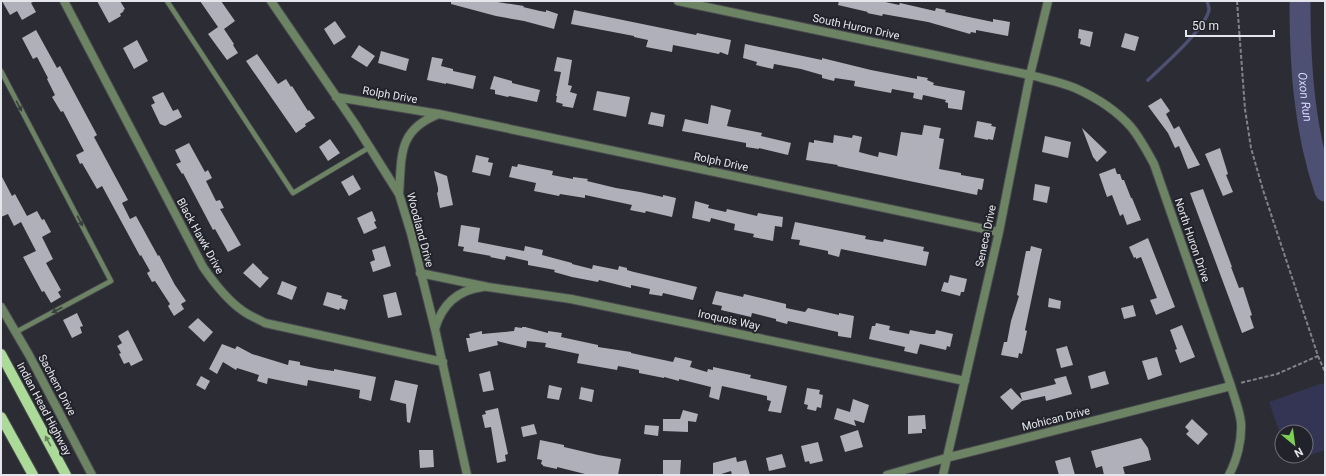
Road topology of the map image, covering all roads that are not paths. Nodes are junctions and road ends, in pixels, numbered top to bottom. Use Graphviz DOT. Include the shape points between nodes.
graph roads {
  1 [pos="64,1"];
  2 [pos="167,1"];
  3 [pos="271,1"];
  4 [pos="678,1"];
  5 [pos="1048,1"];
  6 [pos="1,71"];
  7 [pos="1030,75"];
  8 [pos="336,97"];
  9 [pos="439,114"];
  10 [pos="370,147"];
  11 [pos="400,194"];
  12 [pos="999,232"];
  13 [pos="420,273"];
  14 [pos="488,287"];
  15 [pos="1,307"];
  16 [pos="435,329"];
  17 [pos="16,332"];
  18 [pos="1,354"];
  19 [pos="443,362"];
  20 [pos="965,381"];
  21 [pos="1231,386"];
  22 [pos="1,417"];
  23 [pos="946,458"];
  24 [pos="33,475"];
  25 [pos="66,475"];
  26 [pos="92,475"];
  27 [pos="468,475"];
  28 [pos="887,475"];
  29 [pos="943,475"];
  30 [pos="1229,475"];
  1 -- 19 [label="street, Black Hawk Drive" via="203,267 212,281 233,302 243,311 265,323"];
  2 -- 10 [label="lane" via="293,193"];
  3 -- 8 [label="street, Woodland Drive"];
  4 -- 7 [label="street, South Huron Drive"];
  5 -- 7 [label="street, Seneca Drive"];
  6 -- 17 [label="lane, one-way" via="112,281"];
  7 -- 12 [label="street, Seneca Drive"];
  7 -- 21 [label="street, North Huron Drive" via="1074,87 1093,97 1115,112 1144,146 1154,164"];
  8 -- 9 [label="street, Rolph Drive"];
  8 -- 10 [label="street, Woodland Drive"];
  9 -- 11 [label="street, Rolph Drive" via="426,119 406,139 401,157"];
  9 -- 12 [label="street, Rolph Drive"];
  10 -- 11 [label="street, Woodland Drive"];
  11 -- 13 [label="street, Woodland Drive"];
  12 -- 20 [label="street, Seneca Drive"];
  13 -- 14 [label="street, Iroquois Way"];
  13 -- 16 [label="street, Woodland Drive"];
  14 -- 16 [label="street, Iroquois Way" via="475,288 451,299 438,318"];
  14 -- 20 [label="street, Iroquois Way" via="579,300"];
  15 -- 17 [label="street, Sachem Drive"];
  16 -- 19 [label="street, Woodland Drive"];
  17 -- 26 [label="street, Sachem Drive"];
  25 -- 18 [label="main road, Indian Head Highway, one-way"];
  19 -- 27 [label="street, Woodland Drive"];
  20 -- 23 [label="street, Seneca Drive"];
  21 -- 23 [label="street, Mohican Drive"];
  21 -- 30 [label="street, North Huron Drive" via="1241,422 1240,443"];
  22 -- 24 [label="main road"];
  23 -- 28 [label="street, Mohican Drive"];
  23 -- 29 [label="street, Seneca Drive"];
}
